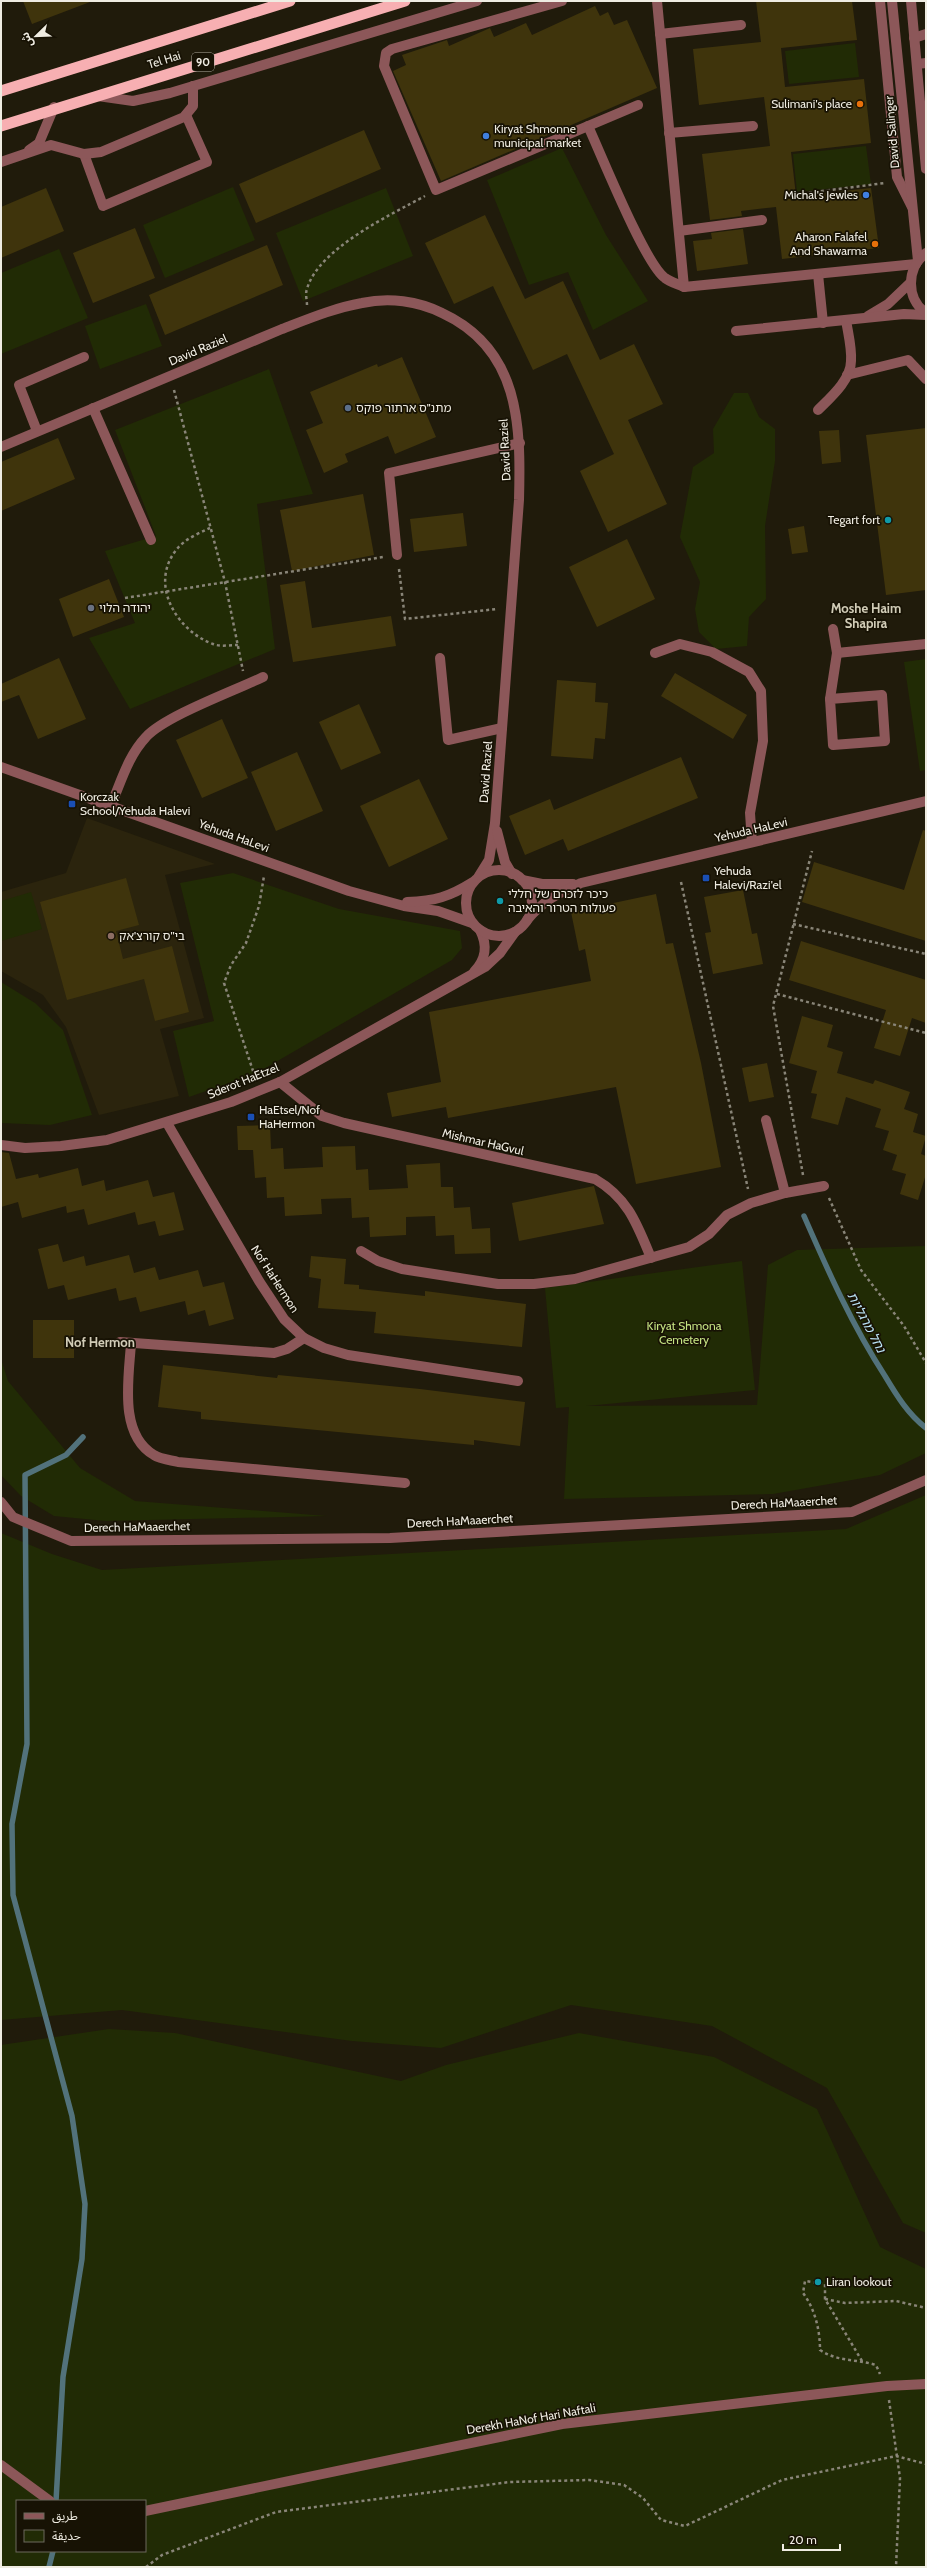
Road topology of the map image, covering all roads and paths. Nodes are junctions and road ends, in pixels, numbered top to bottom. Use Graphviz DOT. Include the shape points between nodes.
graph roads {
  1 [pos="290,1"];
  2 [pos="405,1"];
  3 [pos="477,1"];
  4 [pos="562,1"];
  5 [pos="657,1"];
  6 [pos="880,1"];
  7 [pos="892,1"];
  8 [pos="911,1"];
  9 [pos="741,25"];
  10 [pos="660,34"];
  11 [pos="926,34"];
  12 [pos="914,38"];
  13 [pos="921,64"];
  14 [pos="193,86"];
  15 [pos="1,91"];
  16 [pos="94,95"];
  17 [pos="638,105"];
  18 [pos="54,108"];
  19 [pos="186,115"];
  20 [pos="1,126"];
  21 [pos="588,126"];
  22 [pos="753,126"];
  23 [pos="669,133"];
  24 [pos="84,154"];
  25 [pos="21,155"];
  26 [pos="1,162"];
  27 [pos="926,169"];
  28 [pos="899,181"];
  29 [pos="436,190"];
  30 [pos="799,196"];
  31 [pos="912,207"];
  32 [pos="762,220"];
  33 [pos="679,231"];
  34 [pos="926,253"];
  35 [pos="917,263"];
  36 [pos="818,274"];
  37 [pos="910,283"];
  38 [pos="684,287"];
  39 [pos="926,314"];
  40 [pos="866,318"];
  41 [pos="308,319"];
  42 [pos="846,320"];
  43 [pos="823,323"];
  44 [pos="736,331"];
  45 [pos="84,357"];
  46 [pos="847,375"];
  47 [pos="170,376"];
  48 [pos="926,379"];
  49 [pos="93,408"];
  50 [pos="818,410"];
  51 [pos="37,432"];
  52 [pos="520,443"];
  53 [pos="1,447"];
  54 [pos="210,528"];
  55 [pos="151,540"];
  56 [pos="397,555"];
  57 [pos="224,582"];
  58 [pos="165,592"];
  59 [pos="125,598"];
  60 [pos="511,608"];
  61 [pos="833,629"];
  62 [pos="926,644"];
  63 [pos="238,645"];
  64 [pos="655,653"];
  65 [pos="837,653"];
  66 [pos="440,658"];
  67 [pos="263,677"];
  68 [pos="246,685"];
  69 [pos="830,699"];
  70 [pos="502,728"];
  71 [pos="1,767"];
  72 [pos="926,801"];
  73 [pos="111,805"];
  74 [pos="495,823"];
  75 [pos="752,842"];
  76 [pos="812,851"];
  77 [pos="266,861"];
  78 [pos="512,874"];
  79 [pos="476,879"];
  80 [pos="522,880"];
  81 [pos="681,882"];
  82 [pos="581,883"];
  83 [pos="391,903"];
  84 [pos="527,920"];
  85 [pos="472,923"];
  86 [pos="793,924"];
  87 [pos="480,930"];
  88 [pos="515,932"];
  89 [pos="926,954"];
  90 [pos="473,974"];
  91 [pos="777,994"];
  92 [pos="926,1033"];
  93 [pos="280,1082"];
  94 [pos="259,1091"];
  95 [pos="766,1120"];
  96 [pos="167,1123"];
  97 [pos="1,1145"];
  98 [pos="824,1186"];
  99 [pos="806,1190"];
  100 [pos="785,1193"];
  101 [pos="751,1203"];
  102 [pos="361,1251"];
  103 [pos="651,1258"];
  104 [pos="304,1338"];
  105 [pos="120,1342"];
  106 [pos="131,1343"];
  107 [pos="926,1363"];
  108 [pos="518,1381"];
  109 [pos="926,1480"];
  110 [pos="405,1483"];
  111 [pos="1,1502"];
  112 [pos="825,2299"];
  113 [pos="926,2308"];
  114 [pos="926,2384"];
  115 [pos="887,2386"];
  116 [pos="896,2456"];
  117 [pos="926,2464"];
  118 [pos="1,2465"];
  119 [pos="49,2500"];
  120 [pos="146,2511"];
  121 [pos="146,2567"];
  122 [pos="896,2567"];
  1 -- 15 [label="highway, Tel Hai"];
  2 -- 16 [label="highway, Tel Hai / 90"];
  3 -- 14 [label="street"];
  4 -- 29 [label="street" via="392,49 386,53 384,66"];
  5 -- 10 [label="street"];
  6 -- 28 [label="street"];
  7 -- 31 [label="street, David Salinger"];
  8 -- 12 [label="street"];
  9 -- 10 [label="street"];
  10 -- 23 [label="street"];
  11 -- 12 [label="street"];
  12 -- 13 [label="street"];
  13 -- 27 [label="street"];
  14 -- 16 [label="street" via="133,101"];
  14 -- 19 [label="street" via="193,106"];
  16 -- 18 [label="highway, Tel Hai / 90"];
  17 -- 21 [label="street"];
  18 -- 20 [label="highway, Tel Hai / 90"];
  18 -- 25 [label="street" via="39,143"];
  19 -- 24 [label="street" via="101,152"];
  19 -- 24 [label="street" via="207,162 103,206"];
  21 -- 29 [label="street"];
  21 -- 38 [label="street" via="636,231 655,266 664,278"];
  22 -- 23 [label="street"];
  23 -- 33 [label="street"];
  24 -- 25 [label="street" via="51,145"];
  25 -- 26 [label="street"];
  28 -- 30 [label="path"];
  28 -- 31 [label="street"];
  29 -- 41 [label="path" via="356,235 333,253 316,272 306,290"];
  31 -- 35 [label="street, David Salinger"];
  32 -- 33 [label="street"];
  33 -- 38 [label="street"];
  34 -- 35 [label="street"];
  35 -- 36 [label="street"];
  35 -- 37 [label="street"];
  36 -- 38 [label="street"];
  36 -- 43 [label="street"];
  37 -- 39 [label="street" via="913,298"];
  37 -- 40 [label="street" via="888,304"];
  39 -- 40 [label="street"];
  40 -- 42 [label="street"];
  41 -- 47 [label="street, David Raziel"];
  41 -- 52 [label="street, David Raziel" via="363,302 392,300 427,306 455,319 481,338 498,360 513,395 520,429"];
  42 -- 43 [label="street"];
  42 -- 46 [label="street" via="852,362"];
  43 -- 44 [label="street"];
  45 -- 51 [label="street" via="19,385"];
  46 -- 48 [label="street" via="908,360"];
  46 -- 50 [label="street" via="834,395"];
  47 -- 49 [label="street, David Raziel"];
  47 -- 54 [label="path"];
  49 -- 51 [label="street, David Raziel"];
  49 -- 55 [label="street"];
  51 -- 53 [label="street, David Raziel"];
  52 -- 56 [label="street" via="389,473"];
  52 -- 60 [label="street, David Raziel" via="519,500"];
  54 -- 57 [label="path"];
  54 -- 58 [label="path" via="191,537 176,549 167,568"];
  56 -- 57 [label="path"];
  56 -- 60 [label="path" via="405,619"];
  57 -- 58 [label="path"];
  57 -- 63 [label="path"];
  58 -- 59 [label="path"];
  58 -- 63 [label="path" via="179,622 196,636 215,645"];
  60 -- 70 [label="street, David Raziel"];
  61 -- 65 [label="street"];
  62 -- 65 [label="street"];
  63 -- 68 [label="path"];
  64 -- 75 [label="street" via="680,644 712,652 749,672 761,691 763,741 750,813"];
  65 -- 69 [label="street"];
  66 -- 70 [label="street" via="448,740"];
  67 -- 68 [label="street"];
  68 -- 73 [label="street" via="160,724 130,758"];
  69 -- 69 [label="street" via="833,745 885,741 882,695"];
  70 -- 74 [label="street, David Raziel"];
  71 -- 73 [label="street, Yehuda HaLevi"];
  72 -- 75 [label="street, Yehuda HaLevi"];
  73 -- 77 [label="street, Yehuda HaLevi"];
  74 -- 78 [label="street, David Raziel" via="505,862"];
  74 -- 79 [label="street, David Raziel" via="489,860"];
  75 -- 82 [label="street, Yehuda HaLevi"];
  76 -- 86 [label="path"];
  77 -- 83 [label="street, Yehuda HaLevi" via="349,891"];
  77 -- 94 [label="path" via="260,906 246,943 231,965 224,983"];
  78 -- 79 [label="street" via="494,871"];
  78 -- 80 [label="street"];
  79 -- 83 [label="street, Yehuda HaLevi" via="453,894 433,901"];
  79 -- 85 [label="street" via="466,902 467,913"];
  80 -- 82 [label="street, Yehuda HaLevi" via="554,884"];
  80 -- 84 [label="street" via="531,900"];
  81 -- 101 [label="path"];
  82 -- 84 [label="street, Yehuda HaLevi" via="542,903"];
  83 -- 85 [label="street, Yehuda HaLevi" via="438,911"];
  84 -- 88 [label="street"];
  85 -- 87 [label="street"];
  86 -- 89 [label="path"];
  86 -- 91 [label="path"];
  87 -- 88 [label="street" via="500,936"];
  87 -- 90 [label="street" via="486,947"];
  88 -- 90 [label="street, Sderot HaEtzel" via="492,962"];
  90 -- 93 [label="street, Sderot HaEtzel"];
  91 -- 92 [label="path"];
  91 -- 99 [label="path" via="773,1006"];
  93 -- 94 [label="street, Sderot HaEtzel"];
  93 -- 103 [label="street, Mishmar HaGvul" via="322,1116 344,1123 595,1179 611,1188 627,1207 635,1219"];
  94 -- 96 [label="street, Sderot HaEtzel"];
  95 -- 100 [label="street"];
  96 -- 97 [label="street, Sderot HaEtzel" via="107,1140 25,1148"];
  96 -- 104 [label="street, Nof HaHermon" via="259,1281 284,1319"];
  98 -- 99 [label="street"];
  98 -- 107 [label="path" via="861,1270 904,1326"];
  99 -- 100 [label="street"];
  100 -- 101 [label="street"];
  101 -- 103 [label="street" via="727,1215 690,1247"];
  102 -- 103 [label="street" via="378,1261 402,1269 498,1284 534,1284 575,1279"];
  104 -- 106 [label="street" via="287,1349 274,1353"];
  104 -- 108 [label="street, Nof HaHermon" via="324,1348 348,1355"];
  105 -- 106 [label="street"];
  106 -- 110 [label="street" via="128,1394 130,1422 141,1444 154,1455 178,1462"];
  109 -- 111 [label="street, Derech HaMaaerchet" via="852,1512 390,1538 71,1541 13,1517"];
  112 -- 112 [label="path" via="833,2316 862,2361 839,2359 820,2350 820,2338 811,2304 803,2293 805,2281 826,2284"];
  112 -- 113 [label="path" via="845,2303 896,2301"];
  114 -- 115 [label="street, Derekh HaNof Hari Naftali"];
  115 -- 116 [label="path"];
  115 -- 120 [label="street, Derekh HaNof Hari Naftali" via="562,2424"];
  116 -- 117 [label="path"];
  116 -- 121 [label="path" via="782,2480 685,2526 661,2520 644,2498 624,2485 589,2480 510,2482 276,2512 162,2555"];
  116 -- 122 [label="path" via="900,2478"];
  118 -- 119 [label="street"];
}
